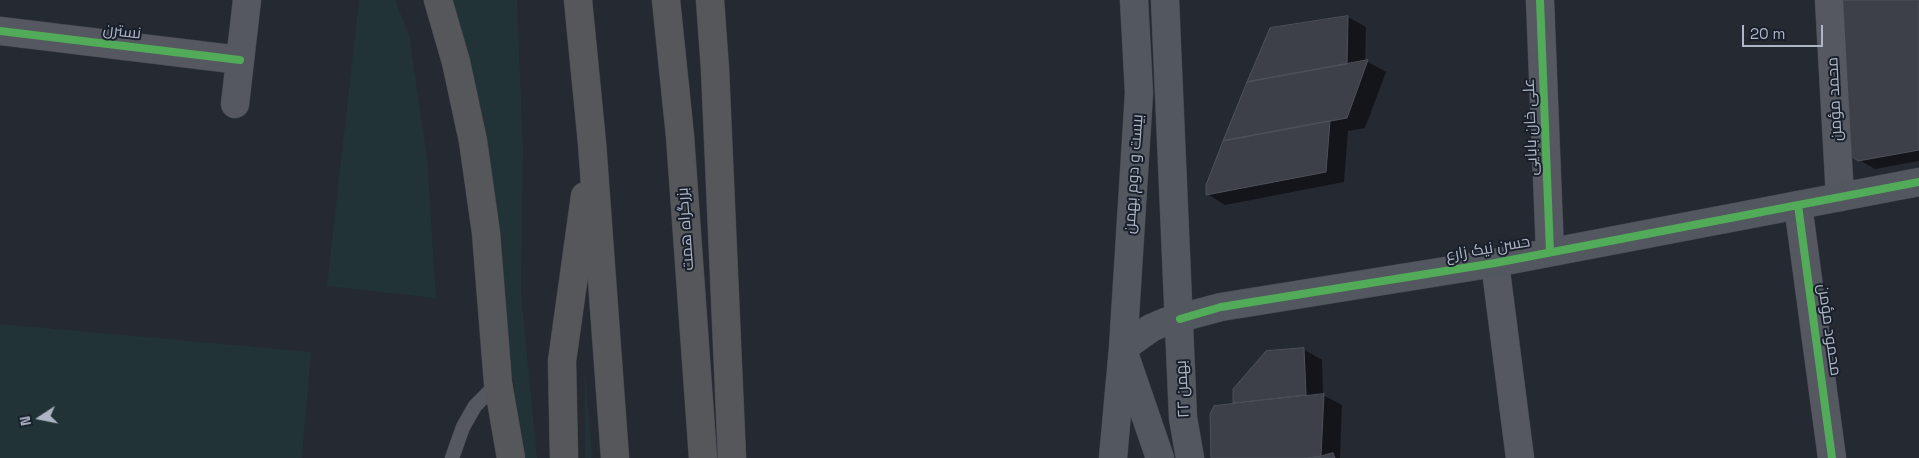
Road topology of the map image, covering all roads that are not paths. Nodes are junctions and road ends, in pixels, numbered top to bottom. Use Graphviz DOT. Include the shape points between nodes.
graph roads {
  1 [pos="246,0"];
  2 [pos="438,0"];
  3 [pos="578,0"];
  4 [pos="666,0"];
  5 [pos="684,0"];
  6 [pos="710,0"];
  7 [pos="725,0"];
  8 [pos="1134,0"];
  9 [pos="1165,0"];
  10 [pos="1540,0"];
  11 [pos="1829,0"];
  12 [pos="0,31"];
  13 [pos="240,60"];
  14 [pos="715,69"];
  15 [pos="235,104"];
  16 [pos="680,136"];
  17 [pos="592,143"];
  18 [pos="1919,182"];
  19 [pos="1840,197"];
  20 [pos="1798,205"];
  21 [pos="1550,252"];
  22 [pos="1495,263"];
  23 [pos="692,309"];
  24 [pos="1180,320"];
  25 [pos="1123,348"];
  26 [pos="498,383"];
  27 [pos="732,456"];
  28 [pos="452,458"];
  29 [pos="511,458"];
  30 [pos="564,458"];
  31 [pos="615,458"];
  32 [pos="702,458"];
  33 [pos="1113,458"];
  34 [pos="1160,458"];
  35 [pos="1190,458"];
  36 [pos="1520,458"];
  37 [pos="1832,458"];
  1 -- 13 [label="street"];
  2 -- 26 [label="highway" via="456,62 473,141 486,233"];
  3 -- 17 [label="highway"];
  4 -- 16 [label="highway, بزرگراه همت"];
  5 -- 16 [label="highway"];
  6 -- 14 [label="highway"];
  7 -- 14 [label="highway"];
  8 -- 25 [label="main road, بیست و دوم بهمن" via="1139,93"];
  9 -- 24 [label="main road, بیست و دوم بهمن"];
  10 -- 21 [label="street, علی خان بابایی"];
  11 -- 19 [label="street, محمد مؤمن"];
  12 -- 13 [label="street, نسترن"];
  13 -- 15 [label="street"];
  14 -- 27 [label="highway"];
  16 -- 23 [label="highway, بزرگراه همت"];
  17 -- 30 [label="highway" via="562,361"];
  17 -- 31 [label="highway"];
  18 -- 19 [label="main road, حسن نیک زارع"];
  19 -- 20 [label="main road, حسن نیک زارع"];
  20 -- 21 [label="main road, حسن نیک زارع"];
  20 -- 37 [label="street, محمود مؤمن"];
  21 -- 22 [label="main road, حسن نیک زارع"];
  22 -- 24 [label="main road, حسن نیک زارع" via="1221,307"];
  22 -- 36 [label="street"];
  23 -- 27 [label="highway"];
  23 -- 32 [label="highway, بزرگراه همت"];
  24 -- 25 [label="main road, حسن نیک زارع" via="1151,328"];
  24 -- 35 [label="main road, ۲۲ بهمن" via="1183,418"];
  25 -- 33 [label="main road, بیست و دوم بهمن"];
  25 -- 34 [label="main road"];
  26 -- 28 [label="lane" via="475,406"];
  26 -- 29 [label="highway"];
}
